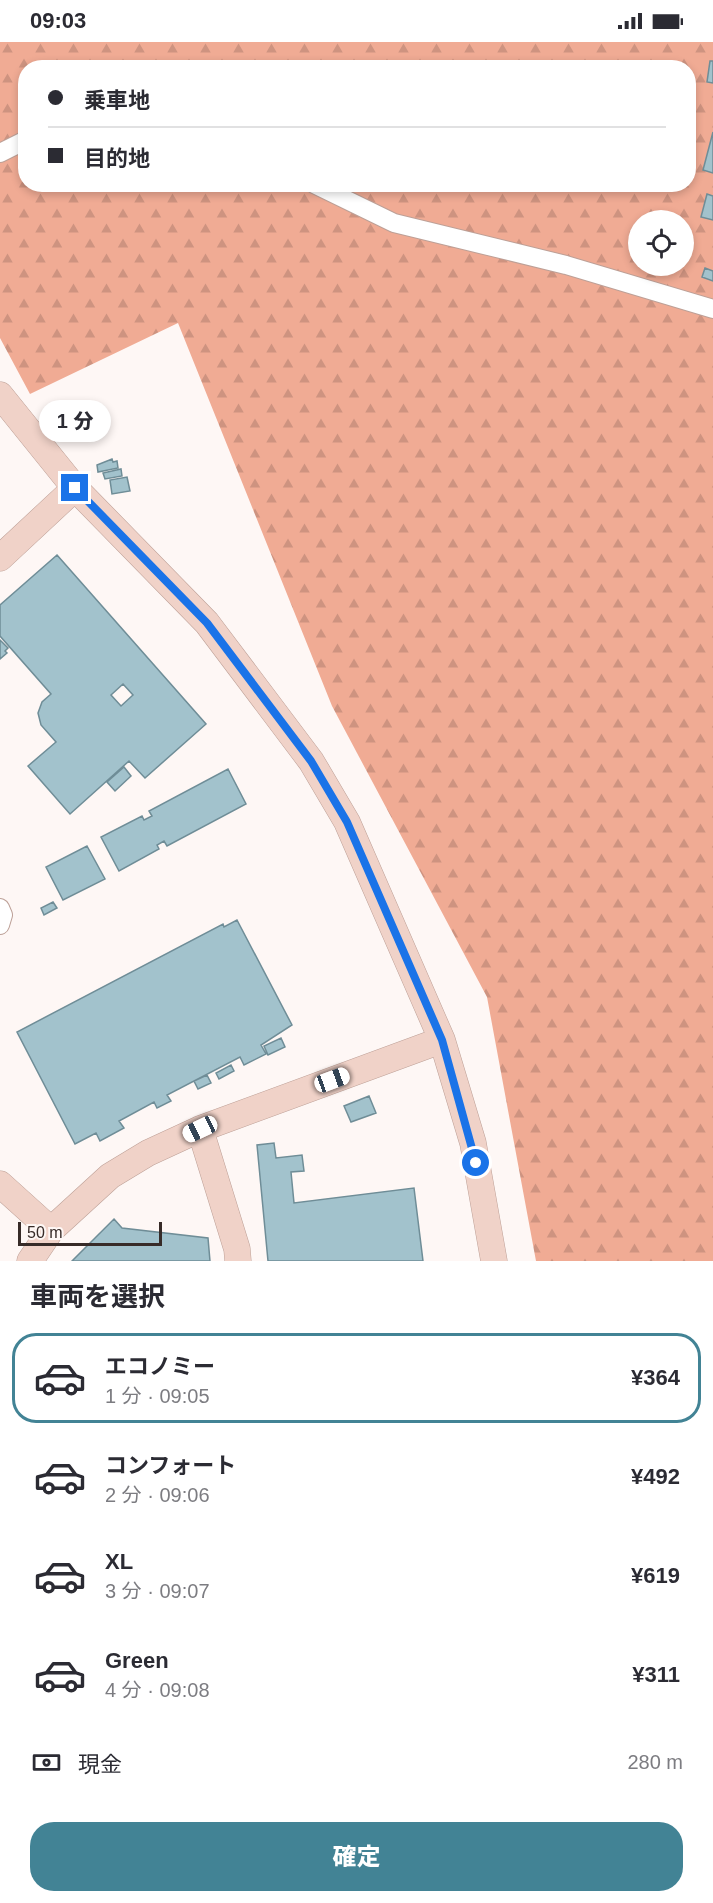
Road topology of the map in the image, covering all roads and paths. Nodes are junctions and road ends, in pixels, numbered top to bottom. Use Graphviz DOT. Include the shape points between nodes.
graph roads {
  1 [pos="18,144"];
  2 [pos="0,153"];
  3 [pos="330,192"];
  4 [pos="713,309"];
  5 [pos="0,395"];
  6 [pos="75,488"];
  7 [pos="1,556"];
  8 [pos="0,908"];
  9 [pos="0,925"];
  10 [pos="442,1040"];
  11 [pos="200,1129"];
  12 [pos="0,1184"];
  13 [pos="51,1230"];
  14 [pos="30,1261"];
  15 [pos="238,1261"];
  16 [pos="494,1261"];
  1 -- 2 [label="street"];
  3 -- 4 [label="street" via="394,223 566,265"];
  5 -- 6 [label="street"];
  6 -- 7 [label="street"];
  6 -- 10 [label="street" via="207,623 311,761 347,822"];
  8 -- 9 [label="street"];
  10 -- 11 [label="street"];
  10 -- 16 [label="street" via="473,1143"];
  11 -- 13 [label="street" via="110,1176"];
  11 -- 15 [label="street"];
  12 -- 13 [label="street"];
  13 -- 14 [label="street"];
}
